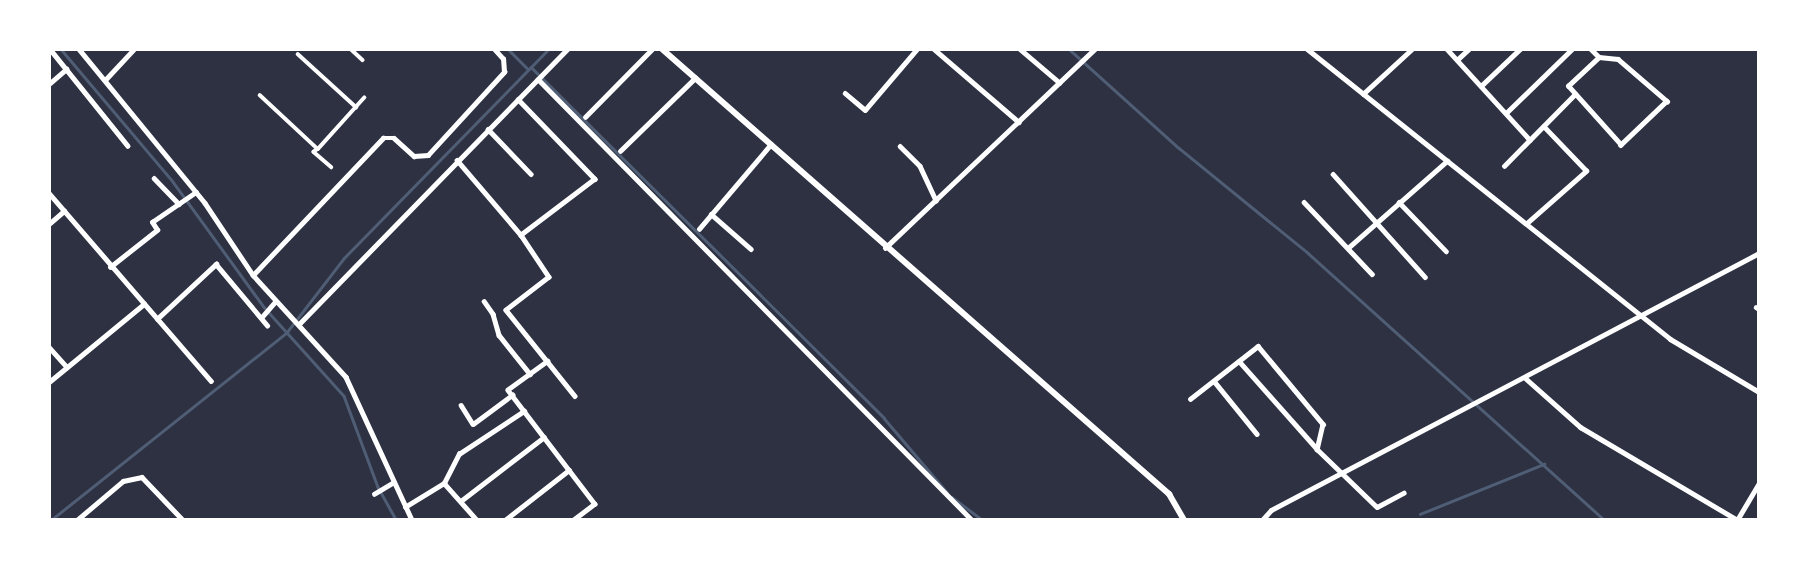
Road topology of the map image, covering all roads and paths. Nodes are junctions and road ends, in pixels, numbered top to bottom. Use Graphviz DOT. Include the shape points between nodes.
graph roads {
  1 [pos="50,49"];
  2 [pos="79,49"];
  3 [pos="134,49"];
  4 [pos="351,49"];
  5 [pos="494,49"];
  6 [pos="567,49"];
  7 [pos="652,49"];
  8 [pos="662,49"];
  9 [pos="916,49"];
  10 [pos="934,49"];
  11 [pos="1020,49"];
  12 [pos="1095,49"];
  13 [pos="1307,49"];
  14 [pos="1412,49"];
  15 [pos="1447,49"];
  16 [pos="1469,49"];
  17 [pos="1520,49"];
  18 [pos="1572,49"];
  19 [pos="1591,49"];
  20 [pos="298,54"];
  21 [pos="1599,57"];
  22 [pos="363,60"];
  23 [pos="1457,60"];
  24 [pos="66,69"];
  25 [pos="695,78"];
  26 [pos="538,79"];
  27 [pos="105,80"];
  28 [pos="1060,83"];
  29 [pos="49,84"];
  30 [pos="1480,86"];
  31 [pos="845,93"];
  32 [pos="1363,94"];
  33 [pos="1576,94"];
  34 [pos="260,95"];
  35 [pos="364,99"];
  36 [pos="518,99"];
  37 [pos="356,107"];
  38 [pos="1506,113"];
  39 [pos="585,117"];
  40 [pos="1019,122"];
  41 [pos="1544,127"];
  42 [pos="488,129"];
  43 [pos="1530,140"];
  44 [pos="772,143"];
  45 [pos="128,146"];
  46 [pos="900,146"];
  47 [pos="318,149"];
  48 [pos="620,151"];
  49 [pos="457,160"];
  50 [pos="1448,160"];
  51 [pos="1504,166"];
  52 [pos="331,167"];
  53 [pos="531,174"];
  54 [pos="1333,174"];
  55 [pos="154,178"];
  56 [pos="196,192"];
  57 [pos="49,193"];
  58 [pos="936,200"];
  59 [pos="1304,201"];
  60 [pos="1399,202"];
  61 [pos="179,204"];
  62 [pos="64,211"];
  63 [pos="712,214"];
  64 [pos="1376,222"];
  65 [pos="1527,223"];
  66 [pos="49,224"];
  67 [pos="699,229"];
  68 [pos="521,235"];
  69 [pos="885,248"];
  70 [pos="1348,248"];
  71 [pos="751,249"];
  72 [pos="1446,251"];
  73 [pos="1759,253"];
  74 [pos="110,267"];
  75 [pos="1372,274"];
  76 [pos="253,275"];
  77 [pos="1424,277"];
  78 [pos="484,301"];
  79 [pos="275,302"];
  80 [pos="144,304"];
  81 [pos="1643,317"];
  82 [pos="261,318"];
  83 [pos="157,319"];
  84 [pos="299,324"];
  85 [pos="267,325"];
  86 [pos="49,347"];
  87 [pos="548,361"];
  88 [pos="1240,361"];
  89 [pos="67,367"];
  90 [pos="530,374"];
  91 [pos="1525,377"];
  92 [pos="211,381"];
  93 [pos="1214,381"];
  94 [pos="49,382"];
  95 [pos="1759,392"];
  96 [pos="512,395"];
  97 [pos="575,396"];
  98 [pos="1190,400"];
  99 [pos="461,405"];
  100 [pos="524,411"];
  101 [pos="1258,434"];
  102 [pos="544,437"];
  103 [pos="1317,449"];
  104 [pos="569,470"];
  105 [pos="1343,472"];
  106 [pos="392,483"];
  107 [pos="443,483"];
  108 [pos="1759,483"];
  109 [pos="1403,493"];
  110 [pos="374,494"];
  111 [pos="462,500"];
  112 [pos="405,507"];
  113 [pos="77,520"];
  114 [pos="183,520"];
  115 [pos="412,520"];
  116 [pos="477,520"];
  117 [pos="505,520"];
  118 [pos="574,520"];
  119 [pos="972,520"];
  120 [pos="1184,520"];
  121 [pos="1262,520"];
  122 [pos="1737,520"];
  1 -- 24 [label="street"];
  2 -- 27 [label="street"];
  3 -- 27 [label="street"];
  4 -- 22 [label="street"];
  5 -- 76 [label="street" via="503,59 504,72 428,155 414,156 394,138 383,138"];
  6 -- 26 [label="street"];
  7 -- 39 [label="street"];
  8 -- 25 [label="main road"];
  9 -- 31 [label="street" via="865,110"];
  10 -- 40 [label="street"];
  11 -- 28 [label="street"];
  12 -- 28 [label="street"];
  13 -- 32 [label="street"];
  14 -- 32 [label="street"];
  15 -- 23 [label="street"];
  16 -- 23 [label="street"];
  17 -- 30 [label="street"];
  18 -- 38 [label="street"];
  19 -- 21 [label="street"];
  20 -- 37 [label="street"];
  21 -- 33 [label="street" via="1568,86"];
  21 -- 33 [label="street" via="1618,59 1667,101 1621,145"];
  23 -- 30 [label="street"];
  24 -- 29 [label="street"];
  24 -- 45 [label="street"];
  25 -- 44 [label="main road"];
  25 -- 48 [label="street"];
  26 -- 36 [label="street"];
  26 -- 119 [label="street"];
  27 -- 56 [label="street"];
  28 -- 40 [label="street"];
  30 -- 38 [label="street"];
  32 -- 50 [label="street"];
  33 -- 41 [label="street"];
  34 -- 47 [label="street"];
  35 -- 37 [label="street"];
  36 -- 42 [label="street"];
  36 -- 68 [label="street" via="595,179"];
  37 -- 47 [label="street"];
  38 -- 43 [label="street"];
  40 -- 58 [label="street"];
  41 -- 43 [label="street"];
  41 -- 65 [label="street" via="1586,171"];
  42 -- 49 [label="street"];
  42 -- 53 [label="street"];
  43 -- 51 [label="street"];
  44 -- 63 [label="street"];
  44 -- 69 [label="main road"];
  46 -- 58 [label="street" via="920,166"];
  47 -- 52 [label="street" via="314,152"];
  49 -- 68 [label="street"];
  49 -- 84 [label="street"];
  50 -- 60 [label="street"];
  50 -- 65 [label="street"];
  54 -- 64 [label="street"];
  55 -- 61 [label="street"];
  56 -- 61 [label="street"];
  56 -- 76 [label="street"];
  57 -- 62 [label="street"];
  58 -- 69 [label="street"];
  59 -- 70 [label="street"];
  60 -- 64 [label="street"];
  60 -- 72 [label="street"];
  61 -- 74 [label="street" via="152,222 157,230"];
  62 -- 66 [label="street"];
  62 -- 74 [label="street"];
  63 -- 67 [label="street"];
  63 -- 71 [label="street"];
  64 -- 70 [label="street"];
  64 -- 77 [label="street"];
  65 -- 81 [label="street"];
  68 -- 87 [label="street" via="549,277 506,310"];
  69 -- 120 [label="main road" via="1169,494"];
  70 -- 75 [label="street"];
  73 -- 81 [label="street"];
  74 -- 80 [label="street"];
  76 -- 79 [label="street"];
  78 -- 90 [label="street" via="499,335"];
  79 -- 82 [label="street"];
  79 -- 84 [label="street"];
  80 -- 83 [label="street"];
  80 -- 89 [label="street"];
  81 -- 91 [label="street"];
  81 -- 95 [label="street"];
  82 -- 83 [label="street" via="216,264"];
  82 -- 85 [label="street"];
  83 -- 92 [label="street"];
  84 -- 106 [label="street" via="346,377"];
  86 -- 89 [label="street"];
  87 -- 90 [label="street"];
  87 -- 97 [label="street"];
  88 -- 93 [label="street"];
  88 -- 103 [label="street"];
  88 -- 103 [label="street" via="1258,346 1323,424"];
  89 -- 94 [label="street"];
  90 -- 96 [label="street" via="509,390"];
  91 -- 105 [label="street"];
  91 -- 122 [label="street" via="1580,427"];
  93 -- 98 [label="street"];
  93 -- 101 [label="street"];
  96 -- 99 [label="street" via="473,424"];
  96 -- 100 [label="street"];
  100 -- 102 [label="street"];
  100 -- 107 [label="street" via="459,453"];
  102 -- 104 [label="street"];
  102 -- 111 [label="street"];
  103 -- 105 [label="street"];
  104 -- 117 [label="street"];
  104 -- 118 [label="street" via="595,504"];
  105 -- 109 [label="street" via="1377,507"];
  105 -- 121 [label="street" via="1271,510"];
  106 -- 110 [label="street"];
  106 -- 112 [label="street"];
  107 -- 111 [label="street"];
  107 -- 112 [label="street"];
  108 -- 122 [label="street"];
  111 -- 116 [label="street"];
  112 -- 115 [label="street"];
  113 -- 114 [label="street" via="123,481 142,477"];
}
